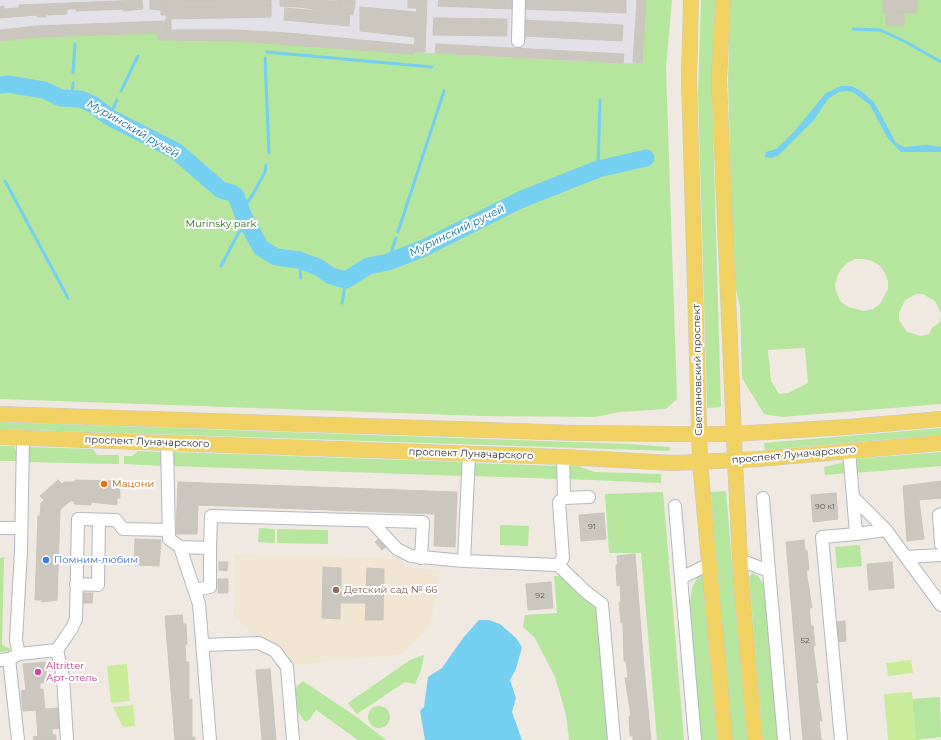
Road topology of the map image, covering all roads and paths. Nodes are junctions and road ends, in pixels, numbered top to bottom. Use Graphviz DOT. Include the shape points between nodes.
graph roads {
  1 [pos="519,0"];
  2 [pos="691,0"];
  3 [pos="723,0"];
  4 [pos="518,41"];
  5 [pos="0,414"];
  6 [pos="941,419"];
  7 [pos="699,434"];
  8 [pos="734,434"];
  9 [pos="0,437"];
  10 [pos="23,438"];
  11 [pos="168,443"];
  12 [pos="941,443"];
  13 [pos="849,451"];
  14 [pos="469,454"];
  15 [pos="563,457"];
  16 [pos="735,461"];
  17 [pos="700,462"];
  18 [pos="589,497"];
  19 [pos="853,497"];
  20 [pos="564,498"];
  21 [pos="763,498"];
  22 [pos="674,506"];
  23 [pos="941,514"];
  24 [pos="99,520"];
  25 [pos="371,521"];
  26 [pos="0,528"];
  27 [pos="21,528"];
  28 [pos="169,530"];
  29 [pos="886,530"];
  30 [pos="856,534"];
  31 [pos="941,544"];
  32 [pos="180,547"];
  33 [pos="210,548"];
  34 [pos="941,555"];
  35 [pos="906,557"];
  36 [pos="422,558"];
  37 [pos="740,560"];
  38 [pos="464,561"];
  39 [pos="710,564"];
  40 [pos="558,565"];
  41 [pos="769,571"];
  42 [pos="681,578"];
  43 [pos="76,584"];
  44 [pos="195,590"];
  45 [pos="941,605"];
  46 [pos="203,645"];
  47 [pos="57,650"];
  48 [pos="9,658"];
  49 [pos="18,740"];
  50 [pos="67,740"];
  51 [pos="210,740"];
  52 [pos="293,740"];
  53 [pos="614,740"];
  54 [pos="696,740"];
  55 [pos="725,740"];
  56 [pos="755,740"];
  57 [pos="784,740"];
  58 [pos="841,740"];
  1 -- 4 [label="street"];
  2 -- 7 [label="main road, Светлановский проспект" via="689,78"];
  3 -- 8 [label="main road" via="720,80"];
  5 -- 7 [label="main road" via="569,433"];
  6 -- 8 [label="main road" via="847,428"];
  7 -- 8 [label="main road"];
  7 -- 17 [label="main road, Светлановский проспект"];
  8 -- 16 [label="main road"];
  9 -- 10 [label="main road, проспект Луначарского"];
  10 -- 11 [label="main road, проспект Луначарского"];
  10 -- 27 [label="street"];
  11 -- 14 [label="main road, проспект Луначарского"];
  11 -- 28 [label="street"];
  12 -- 13 [label="main road, проспект Луначарского"];
  13 -- 16 [label="main road, проспект Луначарского"];
  13 -- 19 [label="street"];
  14 -- 15 [label="main road, проспект Луначарского"];
  14 -- 38 [label="street"];
  15 -- 17 [label="main road, проспект Луначарского" via="666,463"];
  15 -- 20 [label="street"];
  16 -- 17 [label="main road, проспект Луначарского"];
  16 -- 37 [label="main road"];
  17 -- 39 [label="main road, Светлановский проспект"];
  18 -- 20 [label="street"];
  19 -- 29 [label="street"];
  19 -- 30 [label="street"];
  20 -- 40 [label="street" via="559,502 563,558"];
  21 -- 41 [label="street"];
  22 -- 42 [label="street"];
  23 -- 31 [label="street"];
  24 -- 28 [label="street" via="116,520 123,528"];
  24 -- 43 [label="street" via="98,584"];
  24 -- 43 [label="street" via="78,519"];
  25 -- 33 [label="street" via="211,516"];
  25 -- 36 [label="street" via="397,549"];
  25 -- 36 [label="street" via="423,522"];
  26 -- 27 [label="street"];
  27 -- 48 [label="street" via="16,640"];
  28 -- 32 [label="street" via="169,539"];
  29 -- 30 [label="street"];
  29 -- 35 [label="street"];
  30 -- 58 [label="street" via="822,537"];
  32 -- 33 [label="street"];
  32 -- 44 [label="street"];
  33 -- 44 [label="street" via="210,587"];
  34 -- 35 [label="street"];
  35 -- 45 [label="street"];
  36 -- 38 [label="street"];
  37 -- 41 [label="street"];
  37 -- 56 [label="main road"];
  38 -- 40 [label="street"];
  39 -- 42 [label="street"];
  39 -- 55 [label="main road, Светлановский проспект"];
  40 -- 53 [label="street" via="602,604"];
  41 -- 57 [label="street"];
  42 -- 54 [label="street"];
  43 -- 47 [label="street" via="76,619"];
  44 -- 46 [label="street" via="200,604"];
  46 -- 51 [label="street"];
  46 -- 52 [label="street" via="259,644 275,652 287,667"];
  47 -- 48 [label="street"];
  47 -- 50 [label="street" via="63,677"];
  48 -- 49 [label="street"];
}
